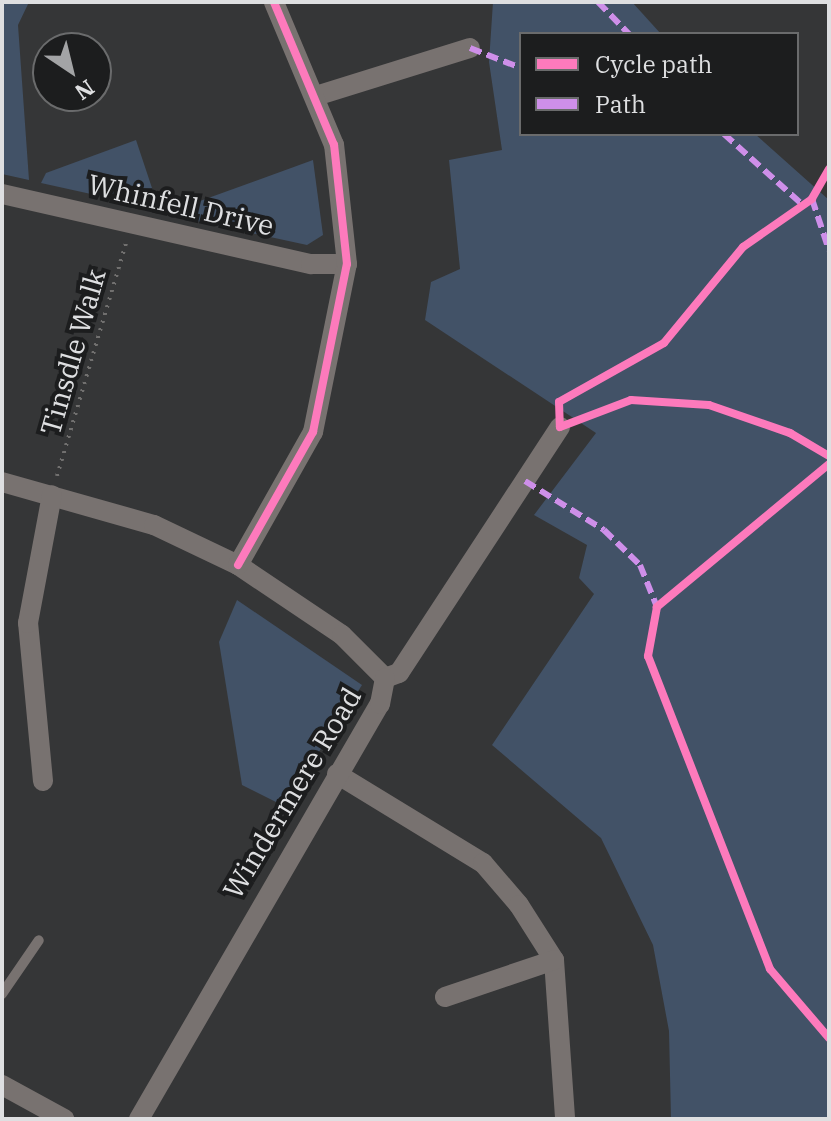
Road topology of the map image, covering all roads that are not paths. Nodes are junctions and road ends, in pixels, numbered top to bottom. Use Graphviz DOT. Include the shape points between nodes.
graph roads {
  1 [pos="274,2"];
  2 [pos="470,48"];
  3 [pos="319,95"];
  4 [pos="2,194"];
  5 [pos="347,264"];
  6 [pos="560,427"];
  7 [pos="2,482"];
  8 [pos="52,495"];
  9 [pos="238,565"];
  10 [pos="385,678"];
  11 [pos="337,774"];
  12 [pos="43,781"];
  13 [pos="39,940"];
  14 [pos="554,960"];
  15 [pos="2,994"];
  16 [pos="445,997"];
  17 [pos="2,1085"];
  18 [pos="64,1119"];
  19 [pos="139,1119"];
  20 [pos="565,1119"];
  1 -- 3 [label="street"];
  2 -- 3 [label="street"];
  3 -- 5 [label="street" via="346,207"];
  4 -- 5 [label="street, Whinfell Drive" via="311,264"];
  5 -- 9 [label="street" via="313,432"];
  6 -- 10 [label="street, Windermere Road" via="399,673"];
  7 -- 8 [label="street"];
  8 -- 9 [label="street" via="154,525"];
  8 -- 12 [label="street" via="28,623"];
  9 -- 10 [label="street" via="342,635"];
  10 -- 11 [label="street, Windermere Road" via="380,704"];
  11 -- 14 [label="street" via="483,863"];
  11 -- 19 [label="street, Windermere Road"];
  13 -- 15 [label="lane"];
  14 -- 16 [label="street"];
  14 -- 20 [label="street"];
  17 -- 18 [label="street"];
}
